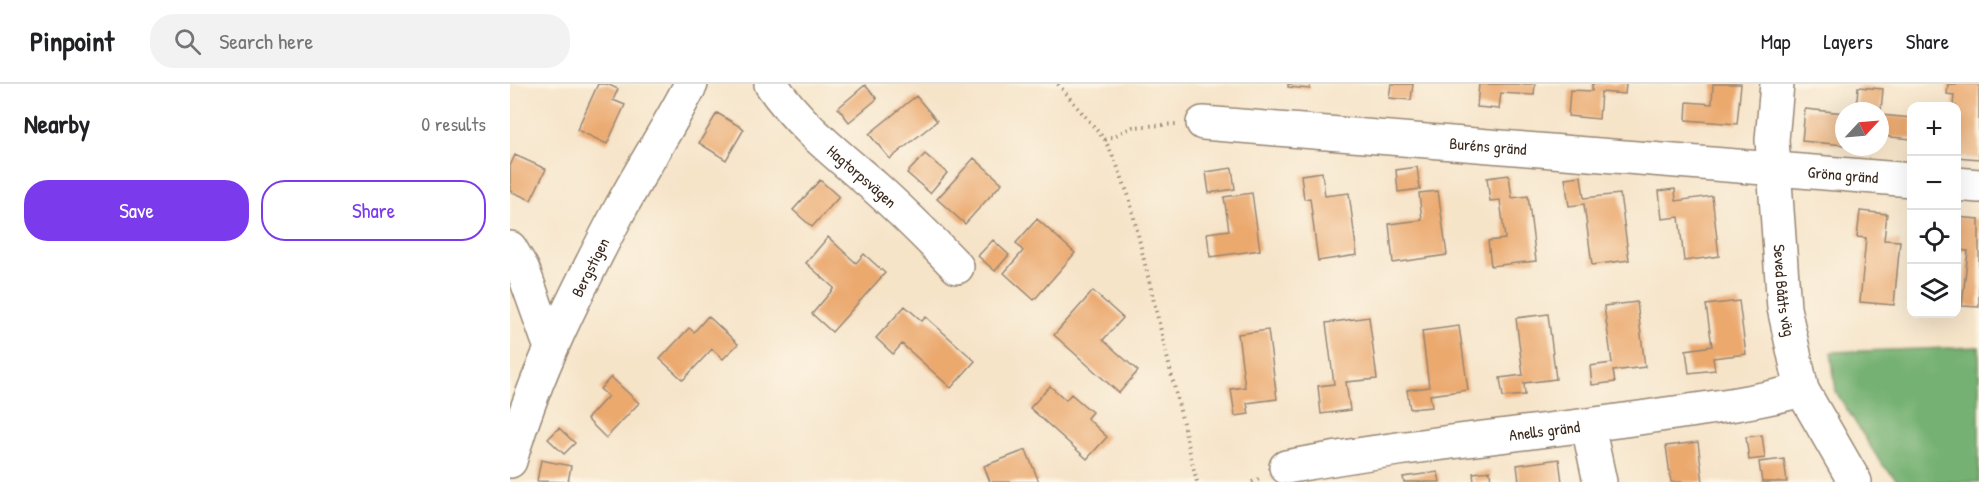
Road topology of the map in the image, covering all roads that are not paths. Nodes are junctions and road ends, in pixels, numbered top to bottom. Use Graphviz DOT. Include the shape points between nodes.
graph roads {
  1 [pos="691,84"];
  2 [pos="771,84"];
  3 [pos="1777,84"];
  4 [pos="1203,123"];
  5 [pos="1773,169"];
  6 [pos="1907,180"];
  7 [pos="1961,184"];
  8 [pos="1979,186"];
  9 [pos="510,248"];
  10 [pos="957,267"];
  11 [pos="553,344"];
  12 [pos="1802,390"];
  13 [pos="1588,426"];
  14 [pos="510,461"];
  15 [pos="1286,467"];
  16 [pos="1600,482"];
  17 [pos="1855,482"];
  1 -- 11 [label="street, Bergstigen" via="620,209"];
  2 -- 10 [label="street, Hagtorpsvägen" via="813,134 910,219"];
  3 -- 5 [label="street, Seved Bååts väg"];
  4 -- 5 [label="street, Buréns gränd"];
  5 -- 6 [label="street, Gröna gränd"];
  5 -- 12 [label="street, Seved Bååts väg" via="1784,308"];
  7 -- 8 [label="street"];
  9 -- 11 [label="street"];
  11 -- 14 [label="street, Bergstigen" via="521,422"];
  12 -- 13 [label="street, Anells gränd" via="1755,401"];
  12 -- 17 [label="street, Seved Bååts väg"];
  13 -- 15 [label="street, Anells gränd" via="1403,447"];
  13 -- 16 [label="street"];
}
